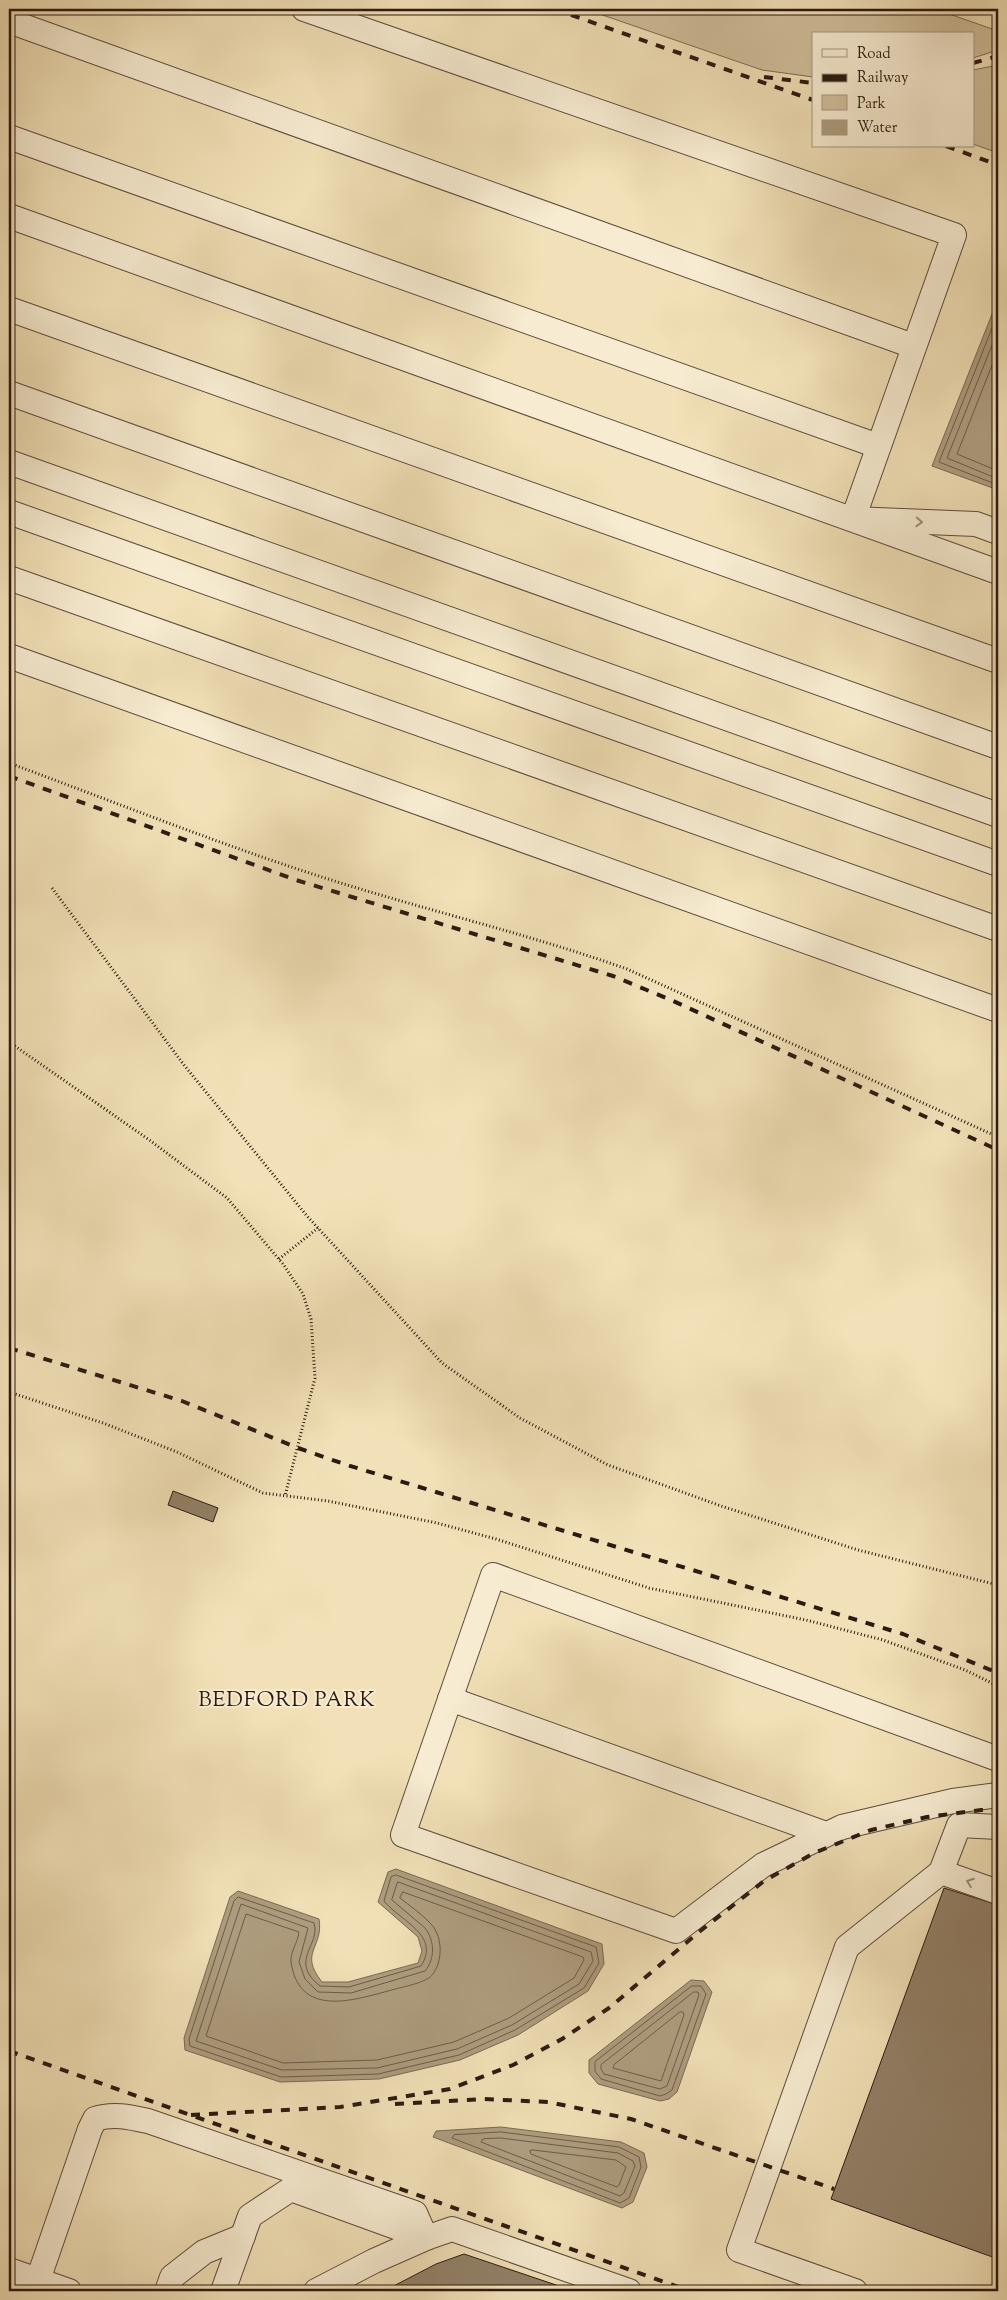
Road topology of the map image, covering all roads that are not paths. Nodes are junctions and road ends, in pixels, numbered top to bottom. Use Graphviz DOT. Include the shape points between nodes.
graph roads {
  1 [pos="304,9"];
  2 [pos="9,21"];
  3 [pos="9,137"];
  4 [pos="9,216"];
  5 [pos="9,308"];
  6 [pos="913,346"];
  7 [pos="9,393"];
  8 [pos="878,446"];
  9 [pos="9,462"];
  10 [pos="9,512"];
  11 [pos="853,519"];
  12 [pos="998,532"];
  13 [pos="998,572"];
  14 [pos="9,578"];
  15 [pos="9,656"];
  16 [pos="998,661"];
  17 [pos="998,746"];
  18 [pos="998,815"];
  19 [pos="998,864"];
  20 [pos="998,929"];
  21 [pos="998,1010"];
  22 [pos="450,1699"];
  23 [pos="998,1758"];
  24 [pos="998,1795"];
  25 [pos="998,1827"];
  26 [pos="826,1834"];
  27 [pos="941,1872"];
  28 [pos="998,1892"];
  29 [pos="243,2236"];
  30 [pos="426,2238"];
  31 [pos="9,2270"];
  32 [pos="38,2280"];
  33 [pos="69,2291"];
  34 [pos="167,2291"];
  35 [pos="223,2291"];
  36 [pos="316,2291"];
  37 [pos="629,2291"];
  38 [pos="855,2291"];
  1 -- 6 [label="street" via="954,235"];
  2 -- 6 [label="street"];
  3 -- 8 [label="street"];
  4 -- 11 [label="street"];
  5 -- 16 [label="street"];
  6 -- 8 [label="street"];
  7 -- 17 [label="street"];
  8 -- 11 [label="street"];
  9 -- 18 [label="street"];
  10 -- 19 [label="street"];
  11 -- 12 [label="street, one-way" via="976,524"];
  11 -- 13 [label="street"];
  14 -- 20 [label="street"];
  15 -- 21 [label="street"];
  22 -- 23 [label="street" via="493,1575"];
  22 -- 26 [label="street"];
  22 -- 26 [label="street" via="403,1835 676,1931 763,1865"];
  24 -- 26 [label="street" via="953,1801 842,1827"];
  25 -- 27 [label="street" via="959,1825"];
  28 -- 27 [label="street, one-way"];
  27 -- 38 [label="street" via="847,1947 739,2250"];
  29 -- 30 [label="street" via="250,2216 290,2189"];
  29 -- 34 [label="street" via="204,2252 172,2277"];
  29 -- 35 [label="street"];
  30 -- 32 [label="street" via="415,2213 148,2121 106,2115 95,2120 90,2129"];
  30 -- 36 [label="street"];
  30 -- 37 [label="street" via="452,2230"];
  31 -- 32 [label="street"];
  32 -- 33 [label="street"];
}
